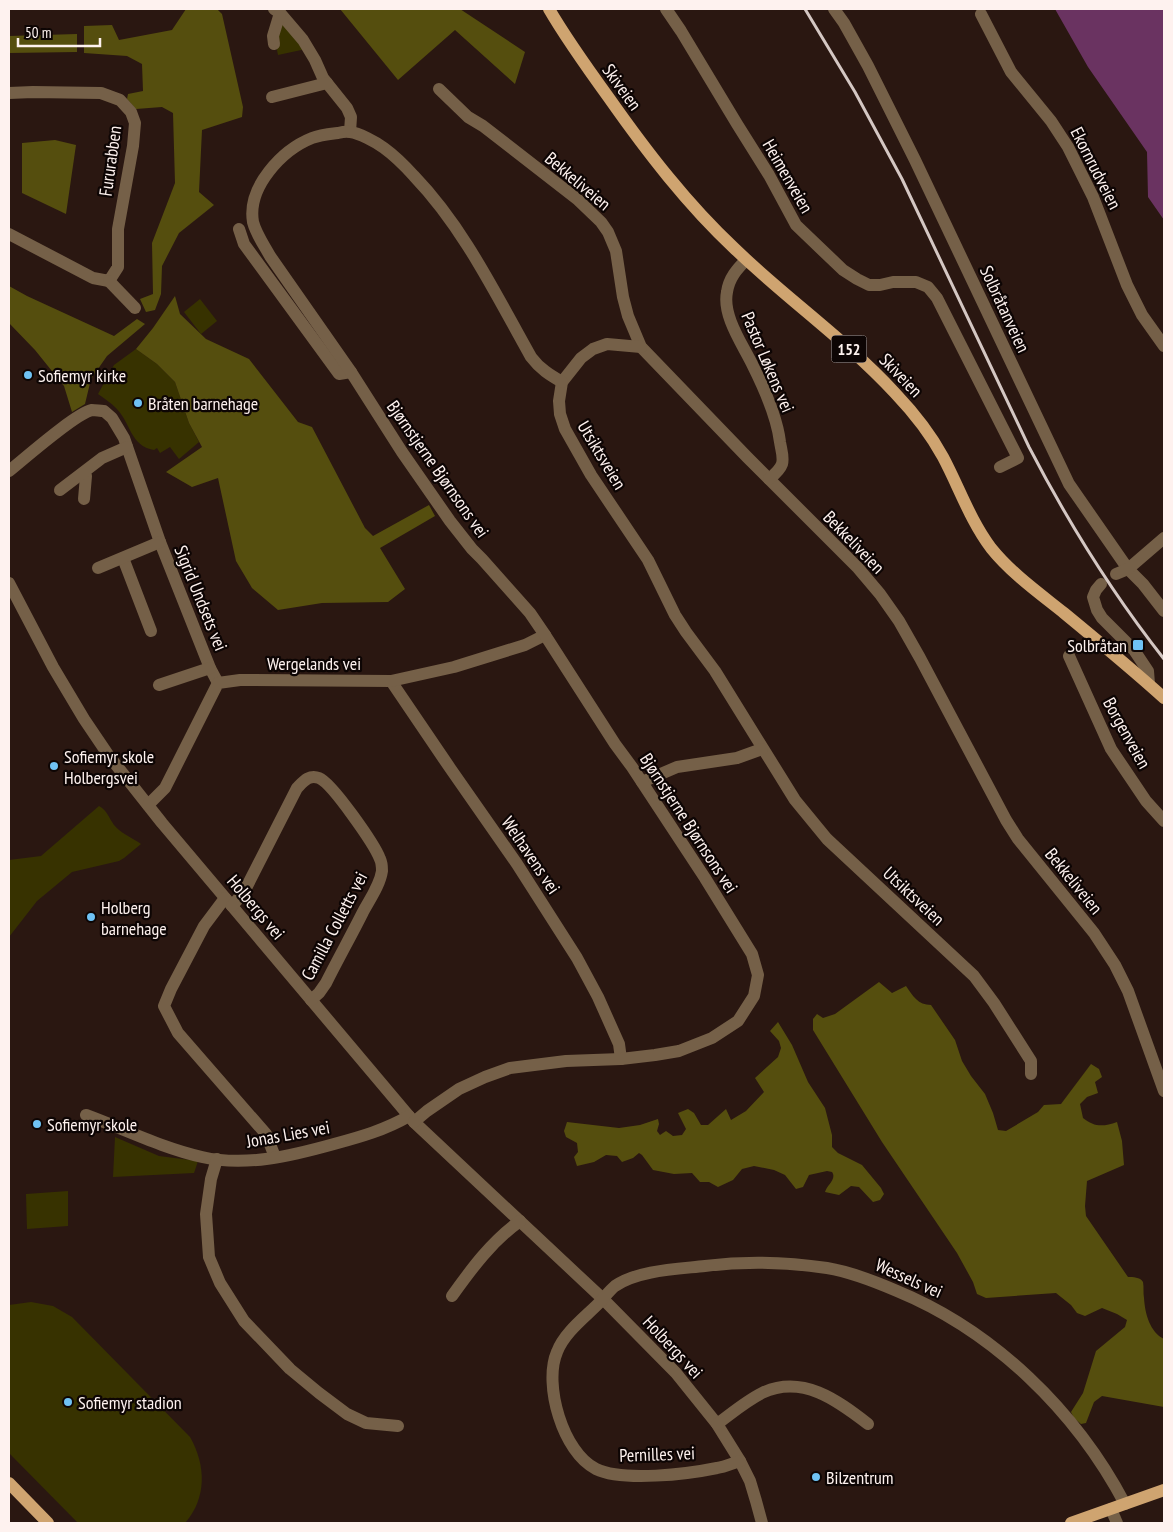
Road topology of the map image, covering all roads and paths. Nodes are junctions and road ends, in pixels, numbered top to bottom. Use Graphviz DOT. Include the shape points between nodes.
graph roads {
  1 [pos="549,9"];
  2 [pos="666,9"];
  3 [pos="834,9"];
  4 [pos="277,11"];
  5 [pos="981,14"];
  6 [pos="274,44"];
  7 [pos="327,83"];
  8 [pos="440,89"];
  9 [pos="9,93"];
  10 [pos="272,97"];
  11 [pos="350,132"];
  12 [pos="239,229"];
  13 [pos="9,234"];
  14 [pos="746,260"];
  15 [pos="109,282"];
  16 [pos="136,308"];
  17 [pos="1164,346"];
  18 [pos="641,347"];
  19 [pos="351,372"];
  20 [pos="562,382"];
  21 [pos="127,447"];
  22 [pos="1000,467"];
  23 [pos="9,471"];
  24 [pos="84,473"];
  25 [pos="769,479"];
  26 [pos="60,490"];
  27 [pos="84,500"];
  28 [pos="1164,538"];
  29 [pos="160,542"];
  30 [pos="123,558"];
  31 [pos="98,568"];
  32 [pos="1128,568"];
  33 [pos="1116,574"];
  34 [pos="9,582"];
  35 [pos="1101,584"];
  36 [pos="1164,611"];
  37 [pos="152,631"];
  38 [pos="545,635"];
  39 [pos="1069,656"];
  40 [pos="210,668"];
  41 [pos="391,682"];
  42 [pos="218,683"];
  43 [pos="1149,684"];
  44 [pos="159,685"];
  45 [pos="1164,698"];
  46 [pos="762,749"];
  47 [pos="642,782"];
  48 [pos="148,805"];
  49 [pos="1164,821"];
  50 [pos="229,902"];
  51 [pos="311,1000"];
  52 [pos="621,1059"];
  53 [pos="1031,1074"];
  54 [pos="1164,1090"];
  55 [pos="86,1115"];
  56 [pos="411,1119"];
  57 [pos="275,1157"];
  58 [pos="217,1159"];
  59 [pos="520,1221"];
  60 [pos="452,1296"];
  61 [pos="603,1299"];
  62 [pos="717,1424"];
  63 [pos="868,1424"];
  64 [pos="398,1426"];
  65 [pos="740,1461"];
  66 [pos="9,1483"];
  67 [pos="1164,1490"];
  68 [pos="1125,1504"];
  69 [pos="1111,1509"];
  70 [pos="48,1523"];
  71 [pos="762,1523"];
  72 [pos="1071,1523"];
  73 [pos="1117,1523"];
  1 -- 14 [label="main road, Skiveien / 152" via="648,152 692,206"];
  2 -- 22 [label="street, Heimenveien" via="769,175 796,225 856,279 870,285 916,282 928,287 937,298 1018,458"];
  3 -- 32 [label="street, Solbråtanveien" via="868,66 1069,484"];
  4 -- 6 [label="street"];
  4 -- 7 [label="street" via="308,47"];
  5 -- 17 [label="street, Ekornrudveien" via="1011,72 1068,147 1093,196 1127,285 1142,315"];
  7 -- 10 [label="street"];
  7 -- 11 [label="street" via="350,113"];
  8 -- 18 [label="street, Bekkeliveien" via="468,117 577,199 601,222 616,250 623,297"];
  9 -- 15 [label="street, Fururabben" via="101,93 120,100 131,112 135,123 118,229 118,267"];
  11 -- 19 [label="street, Bjørnstjerne Bjørnsons vei" via="312,138 279,159 260,183 253,208 260,239"];
  11 -- 20 [label="street" via="384,148 437,201 455,224 531,357 549,375"];
  12 -- 19 [label="street" via="244,244 339,374"];
  13 -- 15 [label="street" via="93,278"];
  14 -- 25 [label="street, Pastor Løkens vei" via="737,269 726,293 728,312 737,336 753,366 779,434 783,458 781,466"];
  14 -- 43 [label="main road, Skiveien / 152" via="862,360 917,417 942,456 978,529 1005,563"];
  15 -- 16 [label="street"];
  18 -- 20 [label="street" via="607,344 593,349 581,358"];
  18 -- 25 [label="street, Bekkeliveien"];
  19 -- 38 [label="street, Bjørnstjerne Bjørnsons vei" via="450,521 530,613"];
  20 -- 46 [label="street, Utsiktsveien" via="559,401 565,429 648,560 675,615"];
  21 -- 23 [label="street, Sigrid Undsets vei" via="112,418 104,411 91,410"];
  21 -- 24 [label="street" via="102,458"];
  21 -- 29 [label="street, Sigrid Undsets vei"];
  24 -- 26 [label="street"];
  24 -- 27 [label="street"];
  25 -- 54 [label="street, Bekkeliveien" via="858,568 899,621 1006,820 1115,965"];
  28 -- 32 [label="street"];
  29 -- 30 [label="street, Sigrid Undsets vei"];
  29 -- 40 [label="street, Sigrid Undsets vei"];
  30 -- 31 [label="street, Sigrid Undsets vei"];
  30 -- 37 [label="street"];
  32 -- 33 [label="street"];
  32 -- 36 [label="street, Solbråtanveien"];
  34 -- 48 [label="street, Holbergs vei" via="84,719"];
  35 -- 43 [label="street" via="1093,597 1097,610 1134,650 1148,670"];
  38 -- 41 [label="street, Wergelands vei" via="525,645 454,667"];
  38 -- 47 [label="street, Bjørnstjerne Bjørnsons vei"];
  39 -- 49 [label="street, Borgenveien" via="1112,749 1146,801"];
  40 -- 42 [label="street, Sigrid Undsets vei"];
  40 -- 44 [label="street, Sigrid Undsets vei"];
  41 -- 42 [label="street, Wergelands vei" via="240,680"];
  41 -- 52 [label="street, Welhavens vei" via="518,864 577,958 619,1044"];
  42 -- 48 [label="street" via="166,788"];
  43 -- 45 [label="main road, Skiveien / 152"];
  46 -- 47 [label="street" via="737,758 677,767"];
  46 -- 53 [label="street, Utsiktsveien" via="795,800 828,839 974,976 1031,1061"];
  47 -- 52 [label="street, Bjørnstjerne Bjørnsons vei" via="752,954 758,975 754,996 738,1020 712,1038 679,1050"];
  48 -- 50 [label="street, Holbergs vei"];
  50 -- 51 [label="street, Holbergs vei"];
  50 -- 51 [label="street, Camilla Colletts vei" via="244,892 297,788 304,780 320,778 370,841 382,868 372,897 326,983"];
  50 -- 57 [label="street" via="204,926 164,1006 178,1033 266,1134"];
  51 -- 56 [label="street, Holbergs vei"];
  52 -- 56 [label="street, Bjørnstjerne Bjørnsons vei" via="566,1060 510,1068 459,1089"];
  55 -- 58 [label="street, Jonas Lies vei" via="180,1151"];
  56 -- 57 [label="street, Jonas Lies vei" via="367,1135"];
  56 -- 59 [label="street, Holbergs vei"];
  57 -- 58 [label="street, Jonas Lies vei"];
  58 -- 64 [label="street" via="206,1214 210,1257 220,1283 244,1322 290,1369 347,1414 366,1423"];
  59 -- 60 [label="street" via="477,1261"];
  59 -- 61 [label="street, Holbergs vei"];
  61 -- 62 [label="street, Holbergs vei" via="676,1373"];
  61 -- 65 [label="street, Pernilles vei" via="564,1339 552,1367 559,1417 568,1441 584,1460 604,1473 634,1476 689,1473"];
  61 -- 68 [label="street, Wessels vei" via="613,1287 634,1277 714,1264 755,1262 827,1268 882,1284 946,1315 1022,1371 1079,1434"];
  62 -- 63 [label="street" via="762,1393 783,1386 819,1393"];
  62 -- 65 [label="street, Holbergs vei"];
  65 -- 71 [label="street, Holbergs vei" via="752,1487"];
  66 -- 70 [label="main road"];
  67 -- 68 [label="main road"];
  68 -- 69 [label="main road"];
  69 -- 72 [label="main road"];
  69 -- 73 [label="street"];
}
